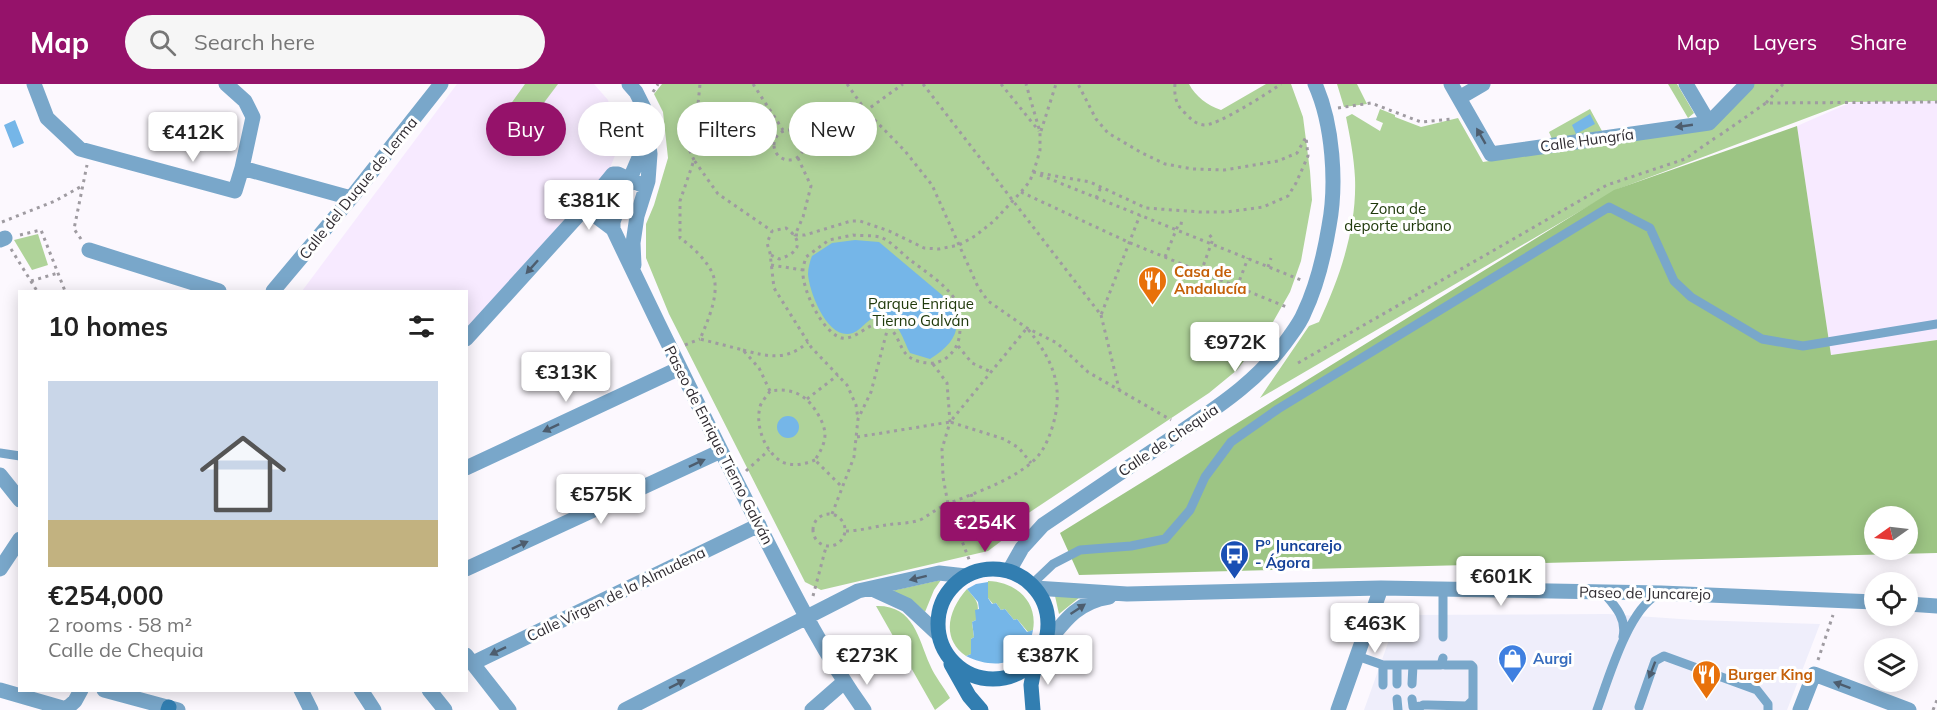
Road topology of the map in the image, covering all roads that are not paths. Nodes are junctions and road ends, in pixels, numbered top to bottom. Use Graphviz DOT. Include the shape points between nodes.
graph roads {
  1 [pos="34,84"];
  2 [pos="225,84"];
  3 [pos="441,84"];
  4 [pos="629,84"];
  5 [pos="1315,84"];
  6 [pos="1451,84"];
  7 [pos="1483,84"];
  8 [pos="1686,84"];
  9 [pos="1747,84"];
  10 [pos="1459,98"];
  11 [pos="641,102"];
  12 [pos="1709,123"];
  13 [pos="640,156"];
  14 [pos="650,156"];
  15 [pos="242,168"];
  16 [pos="631,179"];
  17 [pos="646,187"];
  18 [pos="351,198"];
  19 [pos="585,208"];
  20 [pos="613,229"];
  21 [pos="89,250"];
  22 [pos="634,271"];
  23 [pos="216,290"];
  24 [pos="274,290"];
  25 [pos="1937,324"];
  26 [pos="468,337"];
  27 [pos="680,368"];
  28 [pos="721,452"];
  29 [pos="0,453"];
  30 [pos="18,456"];
  31 [pos="468,467"];
  32 [pos="0,475"];
  33 [pos="18,498"];
  34 [pos="759,525"];
  35 [pos="18,542"];
  36 [pos="468,568"];
  37 [pos="0,569"];
  38 [pos="1010,571"];
  39 [pos="970,574"];
  40 [pos="1033,586"];
  41 [pos="1381,588"];
  42 [pos="872,589"];
  43 [pos="1443,589"];
  44 [pos="1603,592"];
  45 [pos="1661,593"];
  46 [pos="1128,594"];
  47 [pos="1864,601"];
  48 [pos="1918,605"];
  49 [pos="1937,606"];
  50 [pos="807,618"];
  51 [pos="938,634"];
  52 [pos="1443,637"];
  53 [pos="1622,642"];
  54 [pos="945,653"];
  55 [pos="1040,654"];
  56 [pos="1357,656"];
  57 [pos="470,659"];
  58 [pos="1383,665"];
  59 [pos="1397,665"];
  60 [pos="1413,665"];
  61 [pos="844,682"];
  62 [pos="1397,684"];
  63 [pos="1412,684"];
  64 [pos="1383,685"];
  65 [pos="0,690"];
  66 [pos="80,692"];
  67 [pos="111,692"];
  68 [pos="302,692"];
  69 [pos="362,692"];
  70 [pos="431,692"];
  71 [pos="1397,699"];
  72 [pos="1412,699"];
  73 [pos="1473,705"];
  74 [pos="1639,707"];
  75 [pos="1419,708"];
  76 [pos="66,709"];
  77 [pos="172,709"];
  78 [pos="311,710"];
  79 [pos="374,710"];
  80 [pos="445,710"];
  81 [pos="509,710"];
  82 [pos="625,710"];
  83 [pos="812,710"];
  84 [pos="864,710"];
  85 [pos="981,710"];
  86 [pos="1033,710"];
  87 [pos="1338,710"];
  88 [pos="1398,710"];
  89 [pos="1597,710"];
  90 [pos="1768,710"];
  91 [pos="1800,710"];
  92 [pos="1909,710"];
  1 -- 15 [label="street" via="47,118 80,149 235,191"];
  2 -- 15 [label="street" via="246,101 253,117"];
  3 -- 18 [label="street, Calle del Duque de Lerma"];
  4 -- 11 [label="street, Paseo de Enrique Tierno Galván"];
  5 -- 38 [label="street, Calle de Chequia" via="1325,110 1334,177 1323,259 1304,314 1278,354 1253,380 1043,525 1022,549"];
  6 -- 10 [label="street, Calle Hungría"];
  7 -- 10 [label="street"];
  8 -- 12 [label="street"];
  9 -- 12 [label="street"];
  12 -- 10 [label="street, Calle Hungría, one-way" via="1491,154"];
  13 -- 16 [label="street, Paseo de Enrique Tierno Galván"];
  14 -- 17 [label="street, Paseo de Enrique Tierno Galván"];
  15 -- 18 [label="street"];
  16 -- 17 [label="street"];
  16 -- 19 [label="street" via="613,174"];
  16 -- 20 [label="street, Paseo de Enrique Tierno Galván"];
  17 -- 22 [label="street, Paseo de Enrique Tierno Galván" via="636,216"];
  18 -- 24 [label="street, Calle del Duque de Lerma"];
  19 -- 20 [label="street"];
  19 -- 26 [label="street, one-way"];
  20 -- 22 [label="street, Paseo de Enrique Tierno Galván"];
  21 -- 23 [label="street"];
  22 -- 27 [label="street, Paseo de Enrique Tierno Galván"];
  25 -- 40 [label="lane" via="1803,346 1762,339 1691,297 1674,281 1650,228 1609,207 1288,403 1231,442 1205,477 1190,510 1165,540 1080,550 1053,564"];
  27 -- 28 [label="street, Paseo de Enrique Tierno Galván"];
  27 -- 31 [label="street, one-way"];
  28 -- 34 [label="street, Paseo de Enrique Tierno Galván"];
  36 -- 28 [label="street, one-way"];
  29 -- 30 [label="lane"];
  32 -- 33 [label="street"];
  34 -- 50 [label="street, Paseo de Enrique Tierno Galván"];
  34 -- 57 [label="street, Calle Virgen de la Almudena, one-way"];
  35 -- 37 [label="street"];
  38 -- 39 [label="street" via="991,569"];
  38 -- 40 [label="street"];
  39 -- 42 [label="street, one-way" via="939,573"];
  39 -- 51 [label="street" via="952,586 943,601"];
  40 -- 46 [label="street, Paseo de Juncarejo"];
  40 -- 55 [label="street" via="1048,614 1048,632"];
  41 -- 43 [label="street, Paseo de Juncarejo"];
  41 -- 46 [label="street, Paseo de Juncarejo"];
  41 -- 56 [label="street"];
  42 -- 50 [label="street" via="858,591"];
  42 -- 51 [label="street" via="907,605"];
  43 -- 44 [label="street, Paseo de Juncarejo"];
  43 -- 52 [label="lane"];
  44 -- 45 [label="street, Paseo de Juncarejo"];
  44 -- 53 [label="lane" via="1621,615"];
  45 -- 47 [label="street, Paseo de Juncarejo"];
  45 -- 53 [label="lane" via="1646,602"];
  55 -- 46 [label="street, Paseo de Juncarejo, one-way" via="1071,613 1094,599"];
  48 -- 49 [label="street"];
  50 -- 61 [label="street, Paseo de Enrique Tierno Galván"];
  82 -- 50 [label="street, one-way"];
  51 -- 54 [label="street"];
  53 -- 89 [label="lane"];
  54 -- 55 [label="street" via="957,667 989,680 1023,671"];
  54 -- 85 [label="street"];
  55 -- 86 [label="street" via="1031,685"];
  56 -- 58 [label="lane"];
  56 -- 87 [label="street"];
  57 -- 81 [label="street"];
  58 -- 59 [label="lane"];
  58 -- 64 [label="lane"];
  59 -- 60 [label="lane"];
  59 -- 62 [label="lane"];
  60 -- 63 [label="lane"];
  60 -- 73 [label="lane" via="1441,665 1443,661 1445,665 1471,665"];
  61 -- 83 [label="street"];
  61 -- 84 [label="street, Paseo de Enrique Tierno Galván"];
  65 -- 76 [label="street"];
  66 -- 76 [label="street"];
  67 -- 77 [label="street"];
  68 -- 78 [label="street"];
  69 -- 79 [label="street"];
  70 -- 80 [label="street"];
  71 -- 88 [label="lane"];
  72 -- 75 [label="lane" via="1413,706"];
  73 -- 75 [label="lane"];
  90 -- 74 [label="lane, one-way" via="1757,690 1664,656 1655,661"];
  92 -- 91 [label="street, one-way" via="1814,674"];
}
